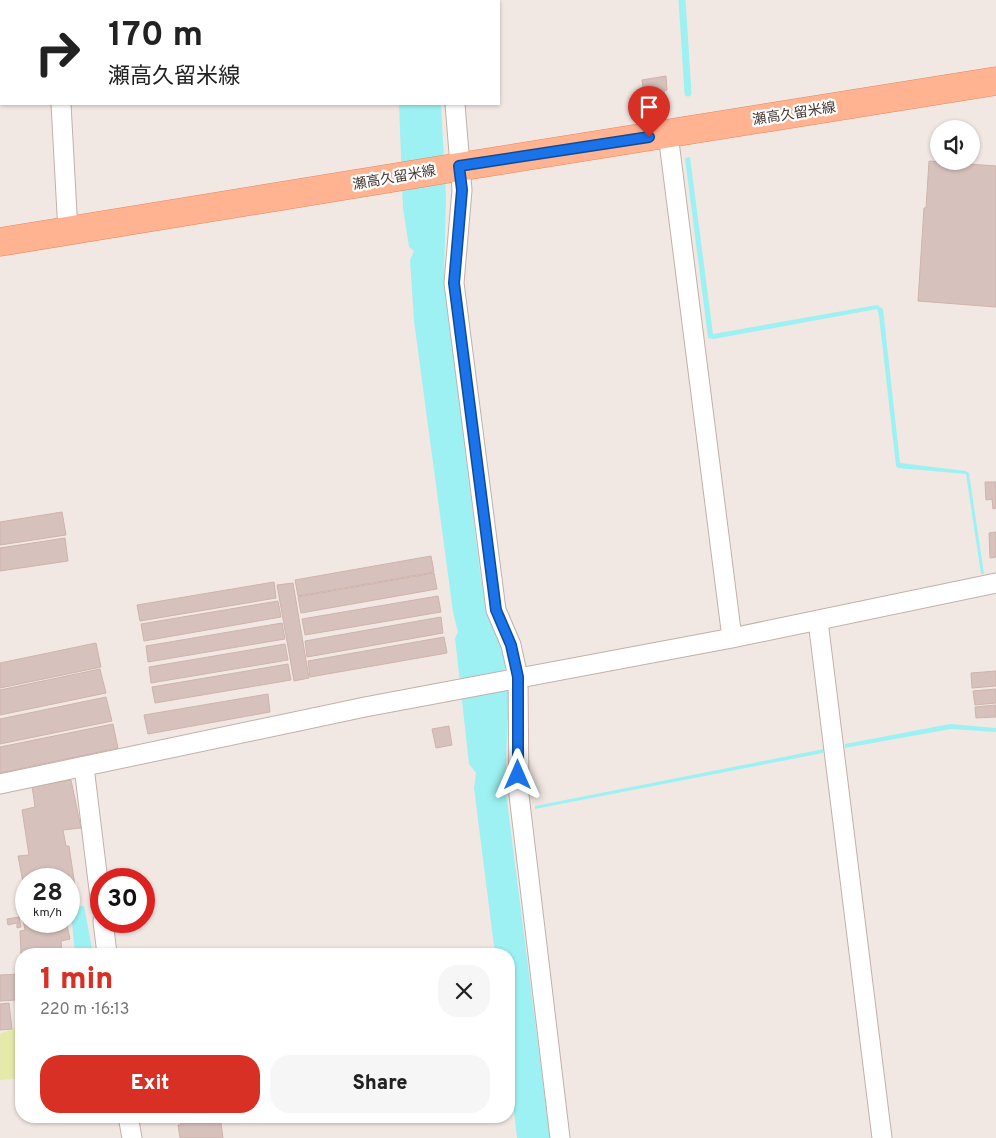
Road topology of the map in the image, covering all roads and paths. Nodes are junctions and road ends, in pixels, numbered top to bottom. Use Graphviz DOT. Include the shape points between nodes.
graph roads {
  1 [pos="996,81"];
  2 [pos="61,105"];
  3 [pos="455,105"];
  4 [pos="668,134"];
  5 [pos="459,166"];
  6 [pos="68,232"];
  7 [pos="0,242"];
  8 [pos="996,583"];
  9 [pos="818,621"];
  10 [pos="732,638"];
  11 [pos="514,678"];
  12 [pos="84,766"];
  13 [pos="0,784"];
  14 [pos="96,868"];
  15 [pos="104,933"];
  16 [pos="106,948"];
  17 [pos="129,1123"];
  18 [pos="132,1138"];
  19 [pos="560,1138"];
  20 [pos="882,1138"];
  1 -- 4 [label="main road, 瀬高久留米線"];
  2 -- 6 [label="street"];
  3 -- 5 [label="street"];
  4 -- 5 [label="main road, 瀬高久留米線"];
  4 -- 10 [label="street"];
  5 -- 6 [label="main road, 瀬高久留米線"];
  5 -- 11 [label="street" via="462,190 454,283 496,610 511,645"];
  6 -- 7 [label="main road, 瀬高久留米線"];
  8 -- 9 [label="street"];
  9 -- 10 [label="street"];
  9 -- 20 [label="street"];
  10 -- 11 [label="street"];
  11 -- 12 [label="street"];
  11 -- 19 [label="street" via="518,795"];
  12 -- 13 [label="street"];
  12 -- 14 [label="street"];
  15 -- 16 [label="street"];
  17 -- 18 [label="street"];
}
